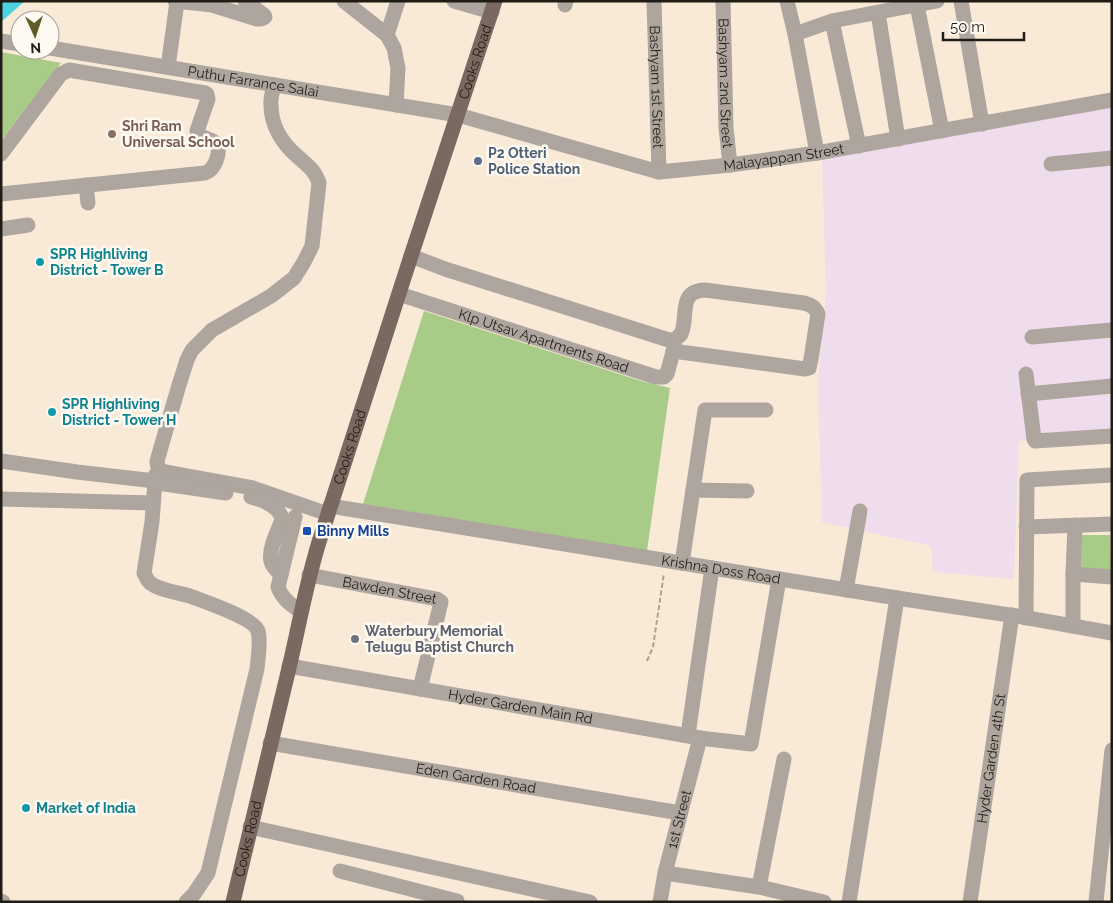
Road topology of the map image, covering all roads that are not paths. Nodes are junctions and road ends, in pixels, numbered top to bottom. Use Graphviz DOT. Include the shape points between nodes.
graph roads {
  1 [pos="176,1"];
  2 [pos="245,1"];
  3 [pos="344,1"];
  4 [pos="398,1"];
  5 [pos="454,1"];
  6 [pos="654,1"];
  7 [pos="723,1"];
  8 [pos="787,1"];
  9 [pos="937,1"];
  10 [pos="961,1"];
  11 [pos="917,5"];
  12 [pos="494,7"];
  13 [pos="878,13"];
  14 [pos="832,21"];
  15 [pos="795,34"];
  16 [pos="387,35"];
  17 [pos="60,50"];
  18 [pos="75,52"];
  19 [pos="168,67"];
  20 [pos="72,70"];
  21 [pos="274,85"];
  22 [pos="1112,100"];
  23 [pos="396,106"];
  24 [pos="458,115"];
  25 [pos="982,124"];
  26 [pos="942,131"];
  27 [pos="898,139"];
  28 [pos="859,146"];
  29 [pos="817,153"];
  30 [pos="1,154"];
  31 [pos="1112,158"];
  32 [pos="1051,164"];
  33 [pos="730,165"];
  34 [pos="659,172"];
  35 [pos="86,185"];
  36 [pos="1,194"];
  37 [pos="88,203"];
  38 [pos="28,225"];
  39 [pos="1,229"];
  40 [pos="410,256"];
  41 [pos="399,294"];
  42 [pos="1112,330"];
  43 [pos="1032,338"];
  44 [pos="672,346"];
  45 [pos="1026,374"];
  46 [pos="1112,386"];
  47 [pos="1028,394"];
  48 [pos="766,410"];
  49 [pos="1112,436"];
  50 [pos="1,461"];
  51 [pos="157,475"];
  52 [pos="1112,475"];
  53 [pos="694,490"];
  54 [pos="747,491"];
  55 [pos="1,499"];
  56 [pos="153,503"];
  57 [pos="329,510"];
  58 [pos="860,511"];
  59 [pos="295,517"];
  60 [pos="1112,524"];
  61 [pos="1075,525"];
  62 [pos="1026,527"];
  63 [pos="682,563"];
  64 [pos="712,568"];
  65 [pos="309,574"];
  66 [pos="1073,574"];
  67 [pos="280,575"];
  68 [pos="1112,577"];
  69 [pos="779,579"];
  70 [pos="846,590"];
  71 [pos="897,598"];
  72 [pos="301,612"];
  73 [pos="1019,616"];
  74 [pos="1073,626"];
  75 [pos="1112,633"];
  76 [pos="289,666"];
  77 [pos="420,689"];
  78 [pos="694,736"];
  79 [pos="270,743"];
  80 [pos="1112,750"];
  81 [pos="784,760"];
  82 [pos="680,814"];
  83 [pos="250,827"];
  84 [pos="340,871"];
  85 [pos="665,873"];
  86 [pos="759,887"];
  87 [pos="790,898"];
  88 [pos="565,899"];
  89 [pos="186,902"];
  90 [pos="233,902"];
  91 [pos="457,902"];
  92 [pos="590,902"];
  93 [pos="660,902"];
  94 [pos="824,902"];
  95 [pos="849,902"];
  96 [pos="970,902"];
  97 [pos="1096,902"];
  1 -- 2 [label="street" via="212,5 257,19 264,17"];
  1 -- 19 [label="street"];
  3 -- 16 [label="street"];
  4 -- 16 [label="street"];
  5 -- 12 [label="street"];
  6 -- 34 [label="street, Bashyam 1st Street"];
  7 -- 33 [label="street, Bashyam 2nd Street"];
  8 -- 15 [label="street"];
  9 -- 11 [label="street"];
  10 -- 25 [label="street"];
  11 -- 13 [label="street"];
  11 -- 26 [label="street"];
  12 -- 24 [label="main road, Cooks Road"];
  13 -- 14 [label="street"];
  13 -- 27 [label="street"];
  14 -- 15 [label="street"];
  14 -- 28 [label="street"];
  15 -- 29 [label="street"];
  16 -- 23 [label="street" via="394,48 398,68"];
  17 -- 18 [label="street, Puthu Farrance Salai"];
  18 -- 19 [label="street, Puthu Farrance Salai"];
  18 -- 20 [label="street"];
  19 -- 21 [label="street, Puthu Farrance Salai"];
  20 -- 30 [label="street" via="61,74"];
  20 -- 35 [label="street" via="207,94 197,133 215,142 218,149 213,168 205,173"];
  21 -- 23 [label="street, Puthu Farrance Salai"];
  21 -- 51 [label="street" via="270,104 273,121 281,138 316,174 319,184 312,246 294,278 271,296 212,330 192,350 157,461"];
  22 -- 25 [label="street, Malayappan Street"];
  23 -- 24 [label="street, Puthu Farrance Salai"];
  24 -- 34 [label="street, Malayappan Street"];
  24 -- 40 [label="main road, Cooks Road"];
  25 -- 26 [label="street, Malayappan Street"];
  26 -- 27 [label="street, Malayappan Street"];
  27 -- 28 [label="street, Malayappan Street"];
  28 -- 29 [label="street, Malayappan Street"];
  29 -- 33 [label="street, Malayappan Street"];
  31 -- 32 [label="street"];
  33 -- 34 [label="street, Malayappan Street"];
  35 -- 36 [label="street"];
  35 -- 37 [label="street"];
  38 -- 39 [label="street"];
  40 -- 41 [label="main road, Cooks Road"];
  40 -- 44 [label="street, Klp Utsav Apartments Road"];
  41 -- 44 [label="street, Klp Utsav Apartments Road" via="656,377 667,374"];
  41 -- 57 [label="main road, Cooks Road"];
  42 -- 43 [label="street"];
  44 -- 44 [label="street, Klp Utsav Apartments Road" via="805,369 811,359 818,314 804,303 697,290 688,299 680,334"];
  45 -- 47 [label="street"];
  46 -- 47 [label="street"];
  47 -- 49 [label="street" via="1035,441"];
  48 -- 53 [label="street" via="705,410"];
  50 -- 51 [label="street" via="77,472"];
  51 -- 56 [label="street"];
  51 -- 57 [label="street, Krishna Doss Road" via="165,472 253,488"];
  51 -- 67 [label="street" via="158,483 239,494 258,499 278,510 282,520 270,554"];
  52 -- 62 [label="street, Hyder Garden 4th St" via="1027,480"];
  53 -- 54 [label="street"];
  53 -- 63 [label="street"];
  55 -- 56 [label="street"];
  56 -- 89 [label="street" via="144,573 147,580 161,588 226,610 254,625 258,631 257,669 208,873"];
  57 -- 63 [label="street, Krishna Doss Road"];
  57 -- 65 [label="main road, Cooks Road"];
  58 -- 70 [label="street"];
  59 -- 67 [label="street"];
  60 -- 61 [label="street"];
  61 -- 62 [label="street"];
  61 -- 66 [label="street"];
  62 -- 73 [label="street, Hyder Garden 4th St"];
  63 -- 64 [label="street, Krishna Doss Road"];
  64 -- 69 [label="street, Krishna Doss Road"];
  64 -- 78 [label="street, 1st Street"];
  65 -- 72 [label="main road, Cooks Road"];
  65 -- 77 [label="street, Bawden Street" via="441,602"];
  66 -- 68 [label="street"];
  66 -- 74 [label="street"];
  67 -- 72 [label="street" via="279,591"];
  69 -- 70 [label="street, Krishna Doss Road"];
  69 -- 78 [label="street, Hyder Garden Main Rd" via="752,744"];
  70 -- 71 [label="street, Krishna Doss Road"];
  71 -- 73 [label="street, Krishna Doss Road"];
  71 -- 95 [label="street"];
  72 -- 76 [label="main road, Cooks Road"];
  73 -- 74 [label="street, Krishna Doss Road"];
  73 -- 96 [label="street, Hyder Garden 4th St"];
  74 -- 75 [label="street, Krishna Doss Road"];
  76 -- 77 [label="street, Hyder Garden Main Rd"];
  76 -- 79 [label="main road, Cooks Road"];
  77 -- 78 [label="street, Hyder Garden Main Rd"];
  78 -- 82 [label="street, 1st Street"];
  79 -- 82 [label="street, Eden Garden Road"];
  79 -- 83 [label="main road, Cooks Road"];
  80 -- 97 [label="street"];
  81 -- 86 [label="street"];
  82 -- 85 [label="street, 1st Street"];
  83 -- 88 [label="street"];
  83 -- 90 [label="main road, Cooks Road"];
  84 -- 91 [label="street"];
  85 -- 86 [label="street"];
  85 -- 93 [label="street, 1st Street"];
  86 -- 87 [label="street"];
  87 -- 94 [label="street"];
  88 -- 92 [label="street"];
}
